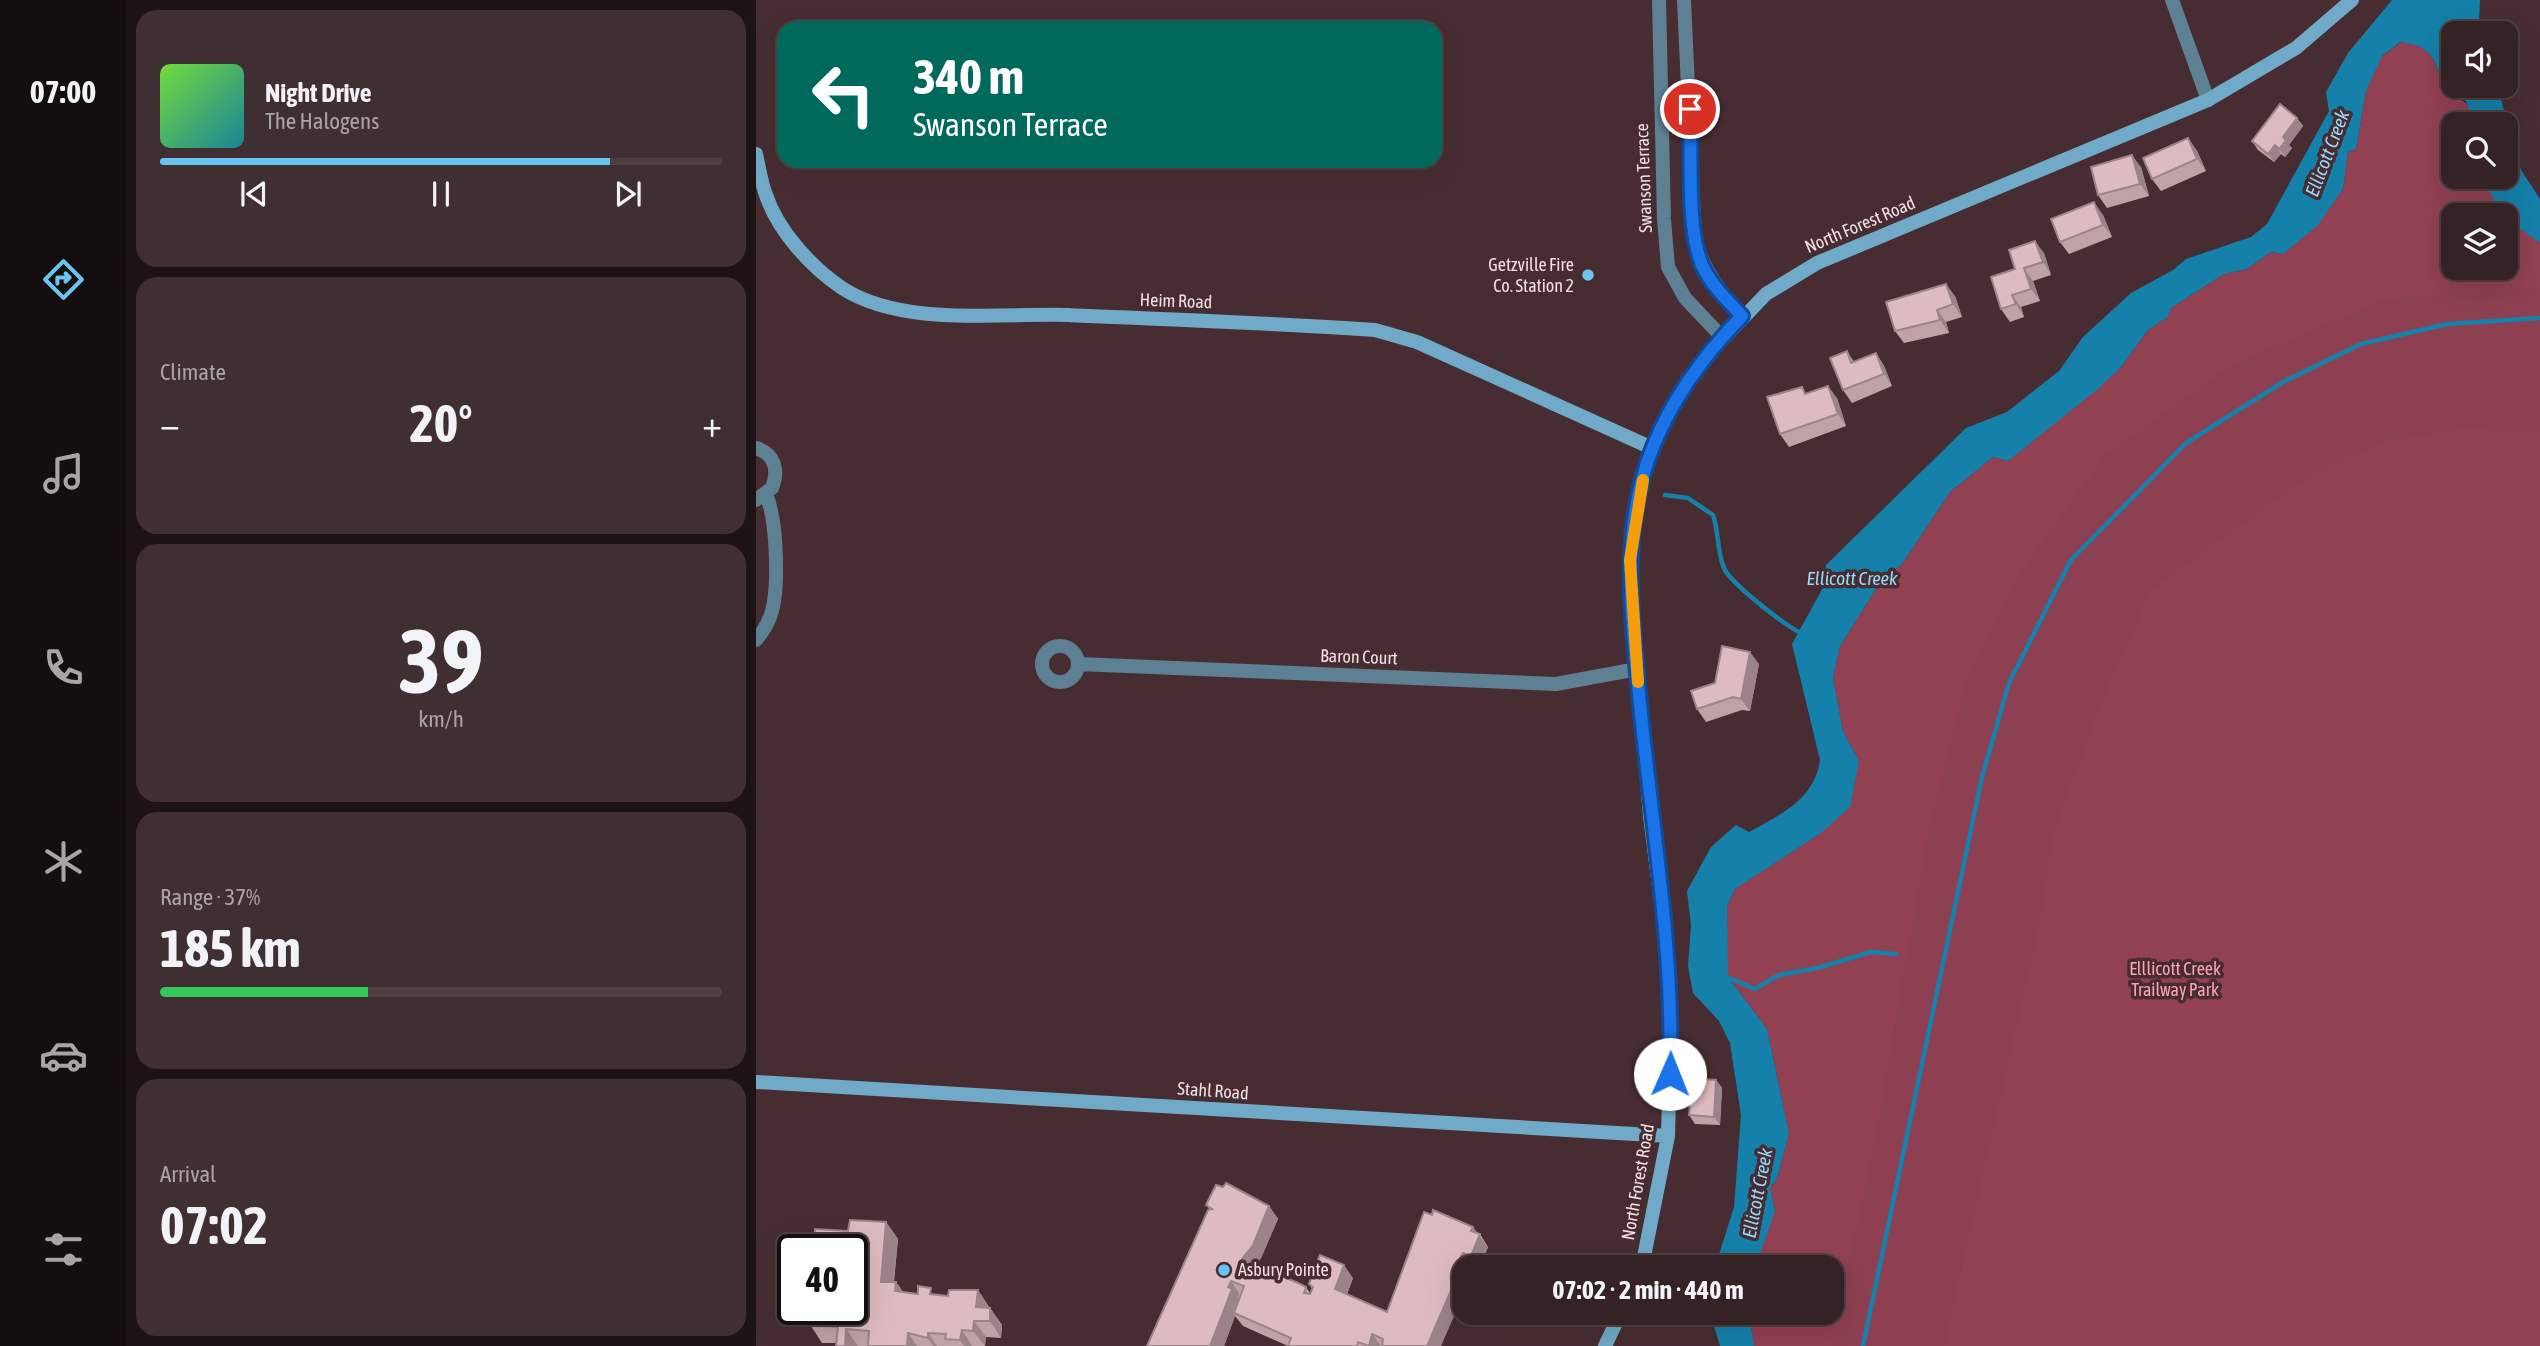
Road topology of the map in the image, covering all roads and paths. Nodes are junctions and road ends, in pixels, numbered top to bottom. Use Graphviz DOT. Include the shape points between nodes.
graph roads {
  1 [pos="1659,0"];
  2 [pos="1684,0"];
  3 [pos="2172,0"];
  4 [pos="2352,0"];
  5 [pos="2208,100"];
  6 [pos="756,154"];
  7 [pos="1742,316"];
  8 [pos="1722,337"];
  9 [pos="756,447"];
  10 [pos="1652,448"];
  11 [pos="761,498"];
  12 [pos="756,640"];
  13 [pos="1078,664"];
  14 [pos="1637,669"];
  15 [pos="756,1082"];
  16 [pos="1668,1136"];
  17 [pos="1644,1255"];
  18 [pos="1615,1325"];
  19 [pos="1605,1346"];
  1 -- 8 [label="street, Swanson Terrace" via="1668,267 1685,298"];
  2 -- 7 [label="street" via="1695,241 1716,288"];
  3 -- 5 [label="street"];
  4 -- 5 [label="street, North Forest Road" via="2296,48"];
  5 -- 7 [label="street, North Forest Road" via="1816,263 1766,294"];
  6 -- 10 [label="street, Heim Road" via="766,197 812,264 844,289 891,308 939,314 1063,315 1375,330 1417,342"];
  7 -- 8 [label="street, North Forest Road"];
  8 -- 10 [label="street, North Forest Road" via="1678,395"];
  9 -- 11 [label="street" via="768,454 776,470 772,488"];
  10 -- 14 [label="street, North Forest Road" via="1638,499 1630,560"];
  11 -- 12 [label="street" via="772,510 775,592 767,625"];
  13 -- 14 [label="street, Baron Court" via="1556,684"];
  14 -- 16 [label="street, North Forest Road" via="1669,965"];
  15 -- 16 [label="street, Stahl Road"];
  16 -- 17 [label="street, North Forest Road"];
  18 -- 19 [label="street"];
}
